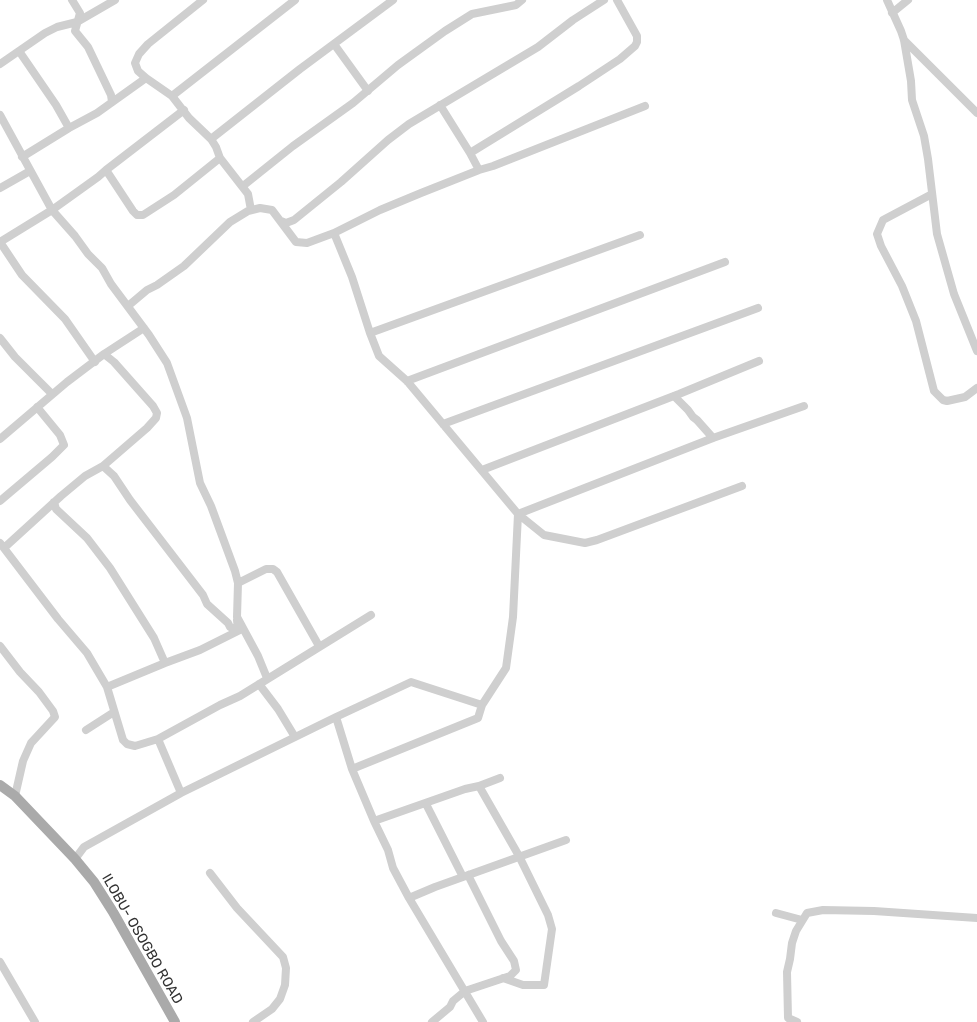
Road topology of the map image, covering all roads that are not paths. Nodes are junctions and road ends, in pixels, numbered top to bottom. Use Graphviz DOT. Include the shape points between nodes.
graph roads {
  1 [pos="72,0"];
  2 [pos="115,0"];
  3 [pos="203,0"];
  4 [pos="294,0"];
  5 [pos="393,0"];
  6 [pos="522,0"];
  7 [pos="604,0"];
  8 [pos="617,0"];
  9 [pos="887,0"];
  10 [pos="908,0"];
  11 [pos="892,12"];
  12 [pos="77,22"];
  13 [pos="904,40"];
  14 [pos="334,44"];
  15 [pos="19,51"];
  16 [pos="0,64"];
  17 [pos="146,78"];
  18 [pos="368,91"];
  19 [pos="172,96"];
  20 [pos="112,102"];
  21 [pos="440,105"];
  22 [pos="645,106"];
  23 [pos="184,110"];
  24 [pos="977,113"];
  25 [pos="0,115"];
  26 [pos="68,128"];
  27 [pos="210,139"];
  28 [pos="470,153"];
  29 [pos="22,157"];
  30 [pos="220,158"];
  31 [pos="106,170"];
  32 [pos="479,170"];
  33 [pos="30,171"];
  34 [pos="243,186"];
  35 [pos="0,188"];
  36 [pos="932,194"];
  37 [pos="52,210"];
  38 [pos="251,210"];
  39 [pos="281,222"];
  40 [pos="334,233"];
  41 [pos="640,235"];
  42 [pos="0,242"];
  43 [pos="726,262"];
  44 [pos="128,306"];
  45 [pos="758,308"];
  46 [pos="144,328"];
  47 [pos="370,332"];
  48 [pos="0,338"];
  49 [pos="977,351"];
  50 [pos="104,354"];
  51 [pos="759,361"];
  52 [pos="94,362"];
  53 [pos="407,381"];
  54 [pos="977,388"];
  55 [pos="52,394"];
  56 [pos="674,396"];
  57 [pos="804,406"];
  58 [pos="37,407"];
  59 [pos="443,424"];
  60 [pos="1,436"];
  61 [pos="713,438"];
  62 [pos="104,466"];
  63 [pos="482,470"];
  64 [pos="742,486"];
  65 [pos="0,501"];
  66 [pos="54,502"];
  67 [pos="518,514"];
  68 [pos="2,546"];
  69 [pos="238,583"];
  70 [pos="372,615"];
  71 [pos="241,630"];
  72 [pos="0,646"];
  73 [pos="319,646"];
  74 [pos="165,663"];
  75 [pos="267,678"];
  76 [pos="259,684"];
  77 [pos="107,687"];
  78 [pos="482,705"];
  79 [pos="114,712"];
  80 [pos="336,717"];
  81 [pos="86,730"];
  82 [pos="295,737"];
  83 [pos="158,739"];
  84 [pos="352,769"];
  85 [pos="500,778"];
  86 [pos="0,785"];
  87 [pos="479,786"];
  88 [pos="180,793"];
  89 [pos="15,796"];
  90 [pos="426,804"];
  91 [pos="374,822"];
  92 [pos="566,840"];
  93 [pos="519,856"];
  94 [pos="75,859"];
  95 [pos="210,872"];
  96 [pos="466,876"];
  97 [pos="409,898"];
  98 [pos="776,913"];
  99 [pos="977,918"];
  100 [pos="802,920"];
  101 [pos="0,962"];
  102 [pos="504,978"];
  103 [pos="465,991"];
  104 [pos="34,1022"];
  105 [pos="175,1022"];
  106 [pos="253,1022"];
  107 [pos="432,1022"];
  108 [pos="483,1022"];
  109 [pos="797,1022"];
  1 -- 12 [label="street" via="80,13"];
  2 -- 12 [label="street"];
  3 -- 17 [label="street" via="139,54 138,71"];
  4 -- 19 [label="street"];
  5 -- 14 [label="street"];
  6 -- 18 [label="street" via="516,5 467,17 406,59"];
  7 -- 21 [label="street" via="548,40"];
  8 -- 28 [label="street" via="636,36 635,46 579,86"];
  9 -- 11 [label="street"];
  10 -- 11 [label="street"];
  11 -- 13 [label="street"];
  12 -- 15 [label="street" via="56,27"];
  12 -- 20 [label="street" via="75,31 88,47"];
  13 -- 24 [label="street"];
  13 -- 36 [label="street" via="912,81 912,100 924,136"];
  14 -- 18 [label="street"];
  14 -- 27 [label="street"];
  15 -- 16 [label="street"];
  15 -- 26 [label="street"];
  17 -- 19 [label="street"];
  17 -- 20 [label="street"];
  18 -- 34 [label="street"];
  19 -- 23 [label="street"];
  20 -- 26 [label="street"];
  21 -- 28 [label="street"];
  21 -- 39 [label="street" via="388,140 294,220"];
  22 -- 32 [label="street"];
  23 -- 27 [label="street"];
  23 -- 31 [label="street"];
  25 -- 29 [label="street"];
  26 -- 29 [label="street"];
  27 -- 30 [label="street"];
  28 -- 32 [label="street"];
  29 -- 33 [label="street"];
  30 -- 31 [label="street" via="143,215 133,211"];
  30 -- 34 [label="street"];
  31 -- 37 [label="street"];
  32 -- 40 [label="street" via="380,210"];
  33 -- 35 [label="street"];
  33 -- 37 [label="street"];
  34 -- 38 [label="street"];
  36 -- 49 [label="street" via="937,234 954,294"];
  36 -- 54 [label="street" via="883,220 877,234 916,321 934,390 947,401 965,397"];
  37 -- 42 [label="street"];
  37 -- 44 [label="street" via="102,268"];
  38 -- 39 [label="street" via="272,210"];
  38 -- 44 [label="street" via="230,222 184,266"];
  39 -- 40 [label="street" via="296,242 307,243"];
  40 -- 47 [label="street"];
  41 -- 47 [label="street"];
  42 -- 52 [label="street" via="22,274 65,319"];
  43 -- 53 [label="street"];
  44 -- 46 [label="street"];
  45 -- 59 [label="street"];
  46 -- 50 [label="street"];
  46 -- 69 [label="street" via="171,374 191,432 200,483"];
  47 -- 53 [label="street" via="379,356"];
  48 -- 55 [label="street"];
  50 -- 52 [label="street"];
  50 -- 62 [label="street" via="157,413 147,428"];
  51 -- 56 [label="street"];
  52 -- 55 [label="street"];
  53 -- 59 [label="street"];
  55 -- 58 [label="street"];
  56 -- 61 [label="street"];
  56 -- 63 [label="street"];
  57 -- 61 [label="street"];
  58 -- 60 [label="street"];
  58 -- 65 [label="street" via="60,435 64,446"];
  59 -- 63 [label="street"];
  61 -- 67 [label="street"];
  62 -- 66 [label="street"];
  62 -- 71 [label="street" via="207,604 228,622 230,628"];
  63 -- 67 [label="street"];
  64 -- 67 [label="street" via="585,543 544,535"];
  66 -- 68 [label="street"];
  66 -- 74 [label="street" via="110,568 154,638"];
  67 -- 78 [label="street" via="513,617 506,668"];
  68 -- 77 [label="street" via="87,653"];
  69 -- 71 [label="street" via="237,617"];
  69 -- 73 [label="street" via="266,569 277,572"];
  70 -- 73 [label="street"];
  71 -- 74 [label="street"];
  71 -- 75 [label="street"];
  72 -- 89 [label="street" via="39,692 55,718 32,743 23,761"];
  73 -- 75 [label="street"];
  74 -- 77 [label="street"];
  75 -- 76 [label="street"];
  76 -- 82 [label="street"];
  76 -- 83 [label="street"];
  77 -- 79 [label="street"];
  78 -- 80 [label="street" via="411,682"];
  78 -- 84 [label="street" via="478,718"];
  79 -- 81 [label="street"];
  79 -- 83 [label="street" via="127,744 135,746"];
  80 -- 82 [label="street"];
  80 -- 84 [label="street"];
  82 -- 88 [label="street"];
  83 -- 88 [label="street"];
  84 -- 91 [label="street"];
  85 -- 87 [label="street"];
  86 -- 89 [label="main road, ILOBU- OSOGBO ROAD"];
  87 -- 90 [label="street"];
  87 -- 93 [label="street"];
  88 -- 94 [label="street" via="84,847"];
  89 -- 94 [label="main road, ILOBU- OSOGBO ROAD"];
  90 -- 91 [label="street"];
  90 -- 96 [label="street"];
  91 -- 97 [label="street"];
  92 -- 93 [label="street"];
  93 -- 96 [label="street"];
  93 -- 102 [label="street" via="552,929 544,985 523,985"];
  94 -- 105 [label="main road, ILOBU- OSOGBO ROAD" via="113,912"];
  95 -- 106 [label="street" via="237,908 283,957 285,985 280,999"];
  96 -- 97 [label="street"];
  96 -- 102 [label="street" via="514,961 516,970"];
  97 -- 103 [label="street"];
  98 -- 100 [label="street"];
  99 -- 100 [label="street" via="823,910 807,913"];
  100 -- 109 [label="street" via="792,943 787,972 788,1018"];
  101 -- 104 [label="street"];
  102 -- 103 [label="street"];
  103 -- 107 [label="street"];
  103 -- 108 [label="street"];
}
